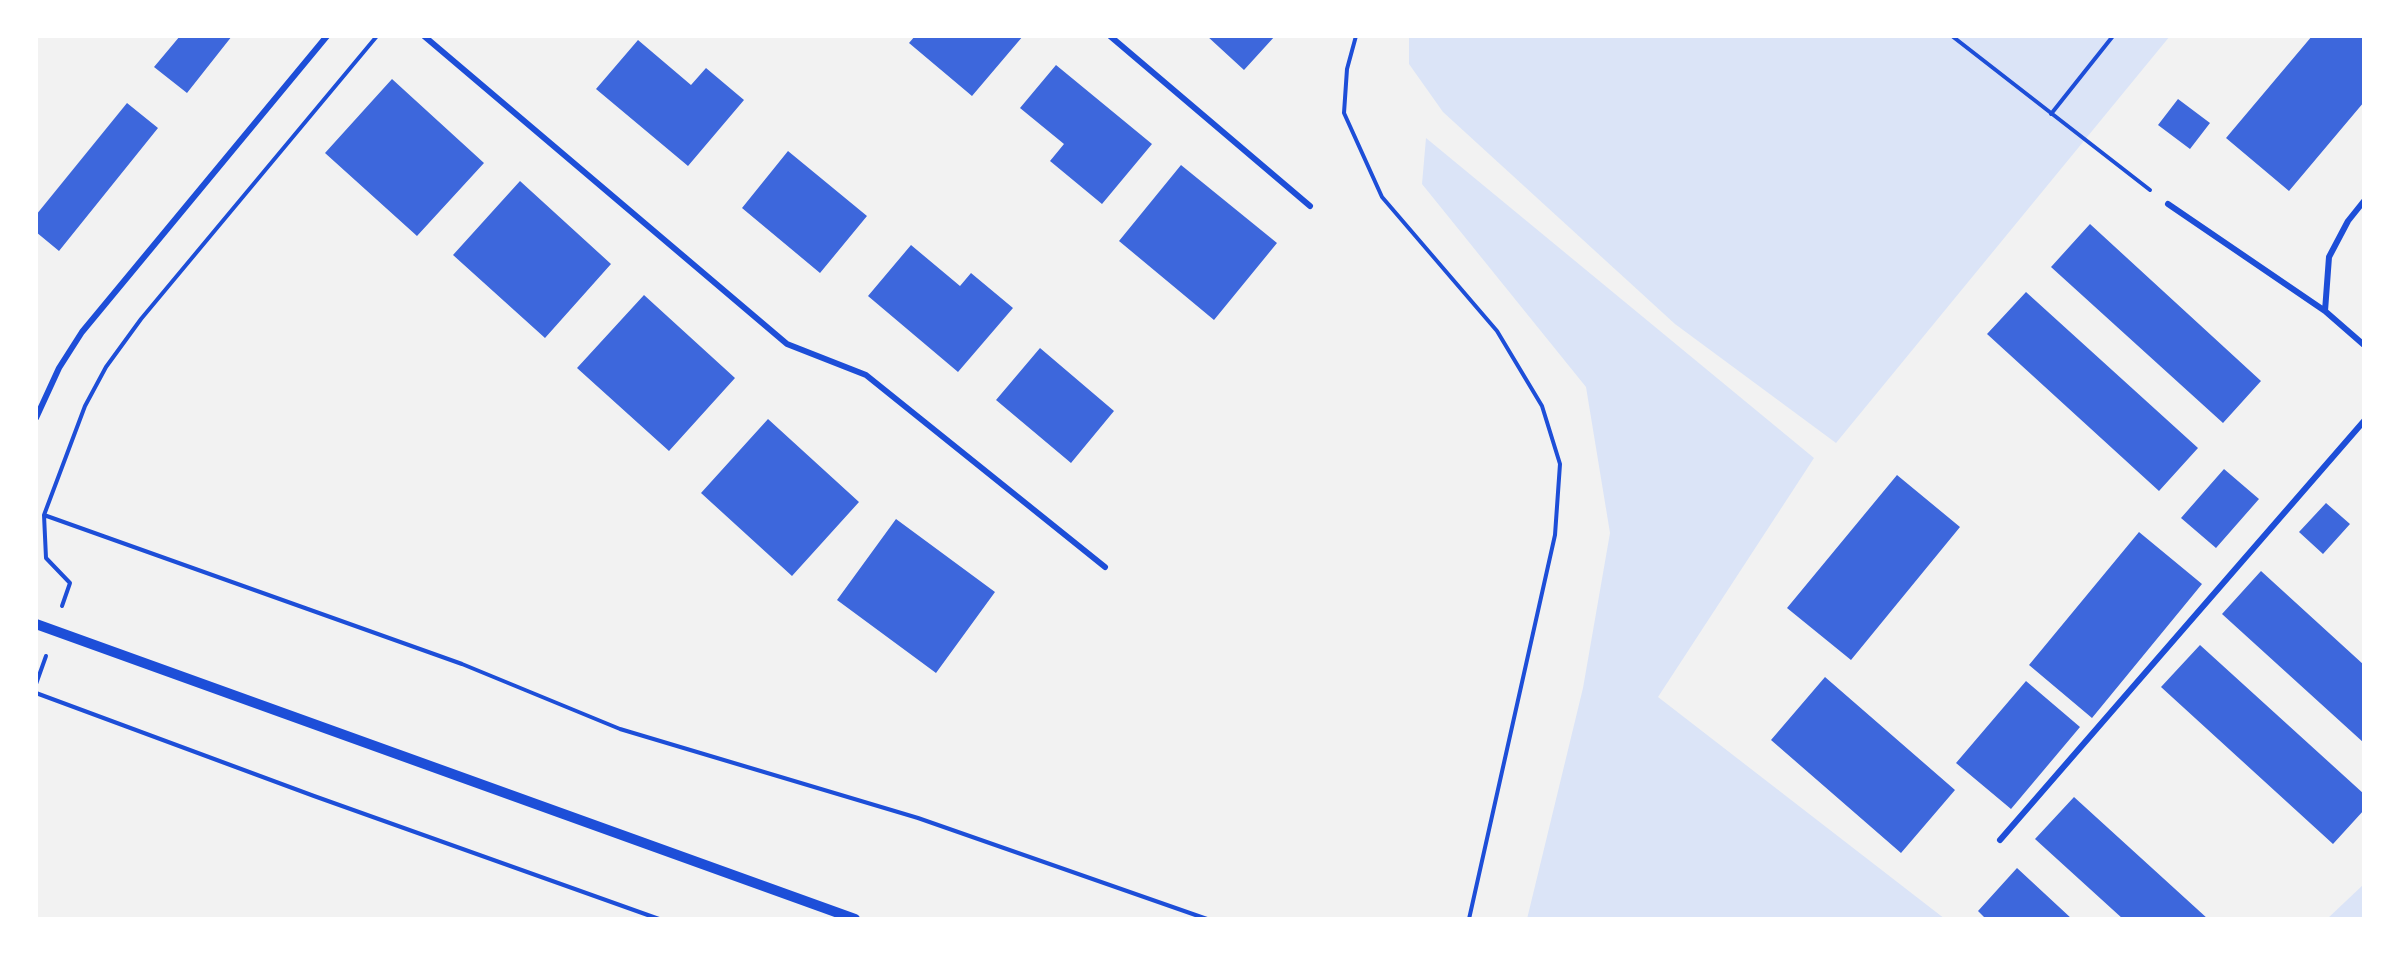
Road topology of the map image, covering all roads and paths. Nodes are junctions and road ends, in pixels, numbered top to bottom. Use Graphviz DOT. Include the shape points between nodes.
graph roads {
  1 [pos="327,36"];
  2 [pos="377,36"];
  3 [pos="424,36"];
  4 [pos="1110,36"];
  5 [pos="1356,36"];
  6 [pos="1952,36"];
  7 [pos="2113,36"];
  8 [pos="2051,114"];
  9 [pos="2364,201"];
  10 [pos="2168,204"];
  11 [pos="1310,206"];
  12 [pos="2325,311"];
  13 [pos="2364,345"];
  14 [pos="36,418"];
  15 [pos="2364,421"];
  16 [pos="44,516"];
  17 [pos="1106,567"];
  18 [pos="36,624"];
  19 [pos="55,631"];
  20 [pos="36,684"];
  21 [pos="36,693"];
  22 [pos="2000,840"];
  23 [pos="659,919"];
  24 [pos="855,919"];
  25 [pos="1208,919"];
  26 [pos="1468,919"];
  1 -- 14 [label="street" via="82,332 59,368"];
  2 -- 16 [label="path" via="141,319 106,367 85,406"];
  3 -- 17 [label="street" via="788,344 866,375"];
  4 -- 11 [label="street"];
  5 -- 26 [label="path" via="1347,69 1344,113 1382,197 1497,331 1542,406 1560,464 1555,535"];
  6 -- 8 [label="path"];
  7 -- 8 [label="path"];
  8 -- 10 [label="path"];
  9 -- 12 [label="street" via="2329,257"];
  10 -- 12 [label="street"];
  12 -- 13 [label="street"];
  15 -- 22 [label="street"];
  16 -- 19 [label="path" via="46,558 70,584"];
  16 -- 25 [label="path" via="462,664 620,729 918,818"];
  18 -- 19 [label="street"];
  19 -- 20 [label="path"];
  19 -- 24 [label="street"];
  21 -- 23 [label="path"];
}
